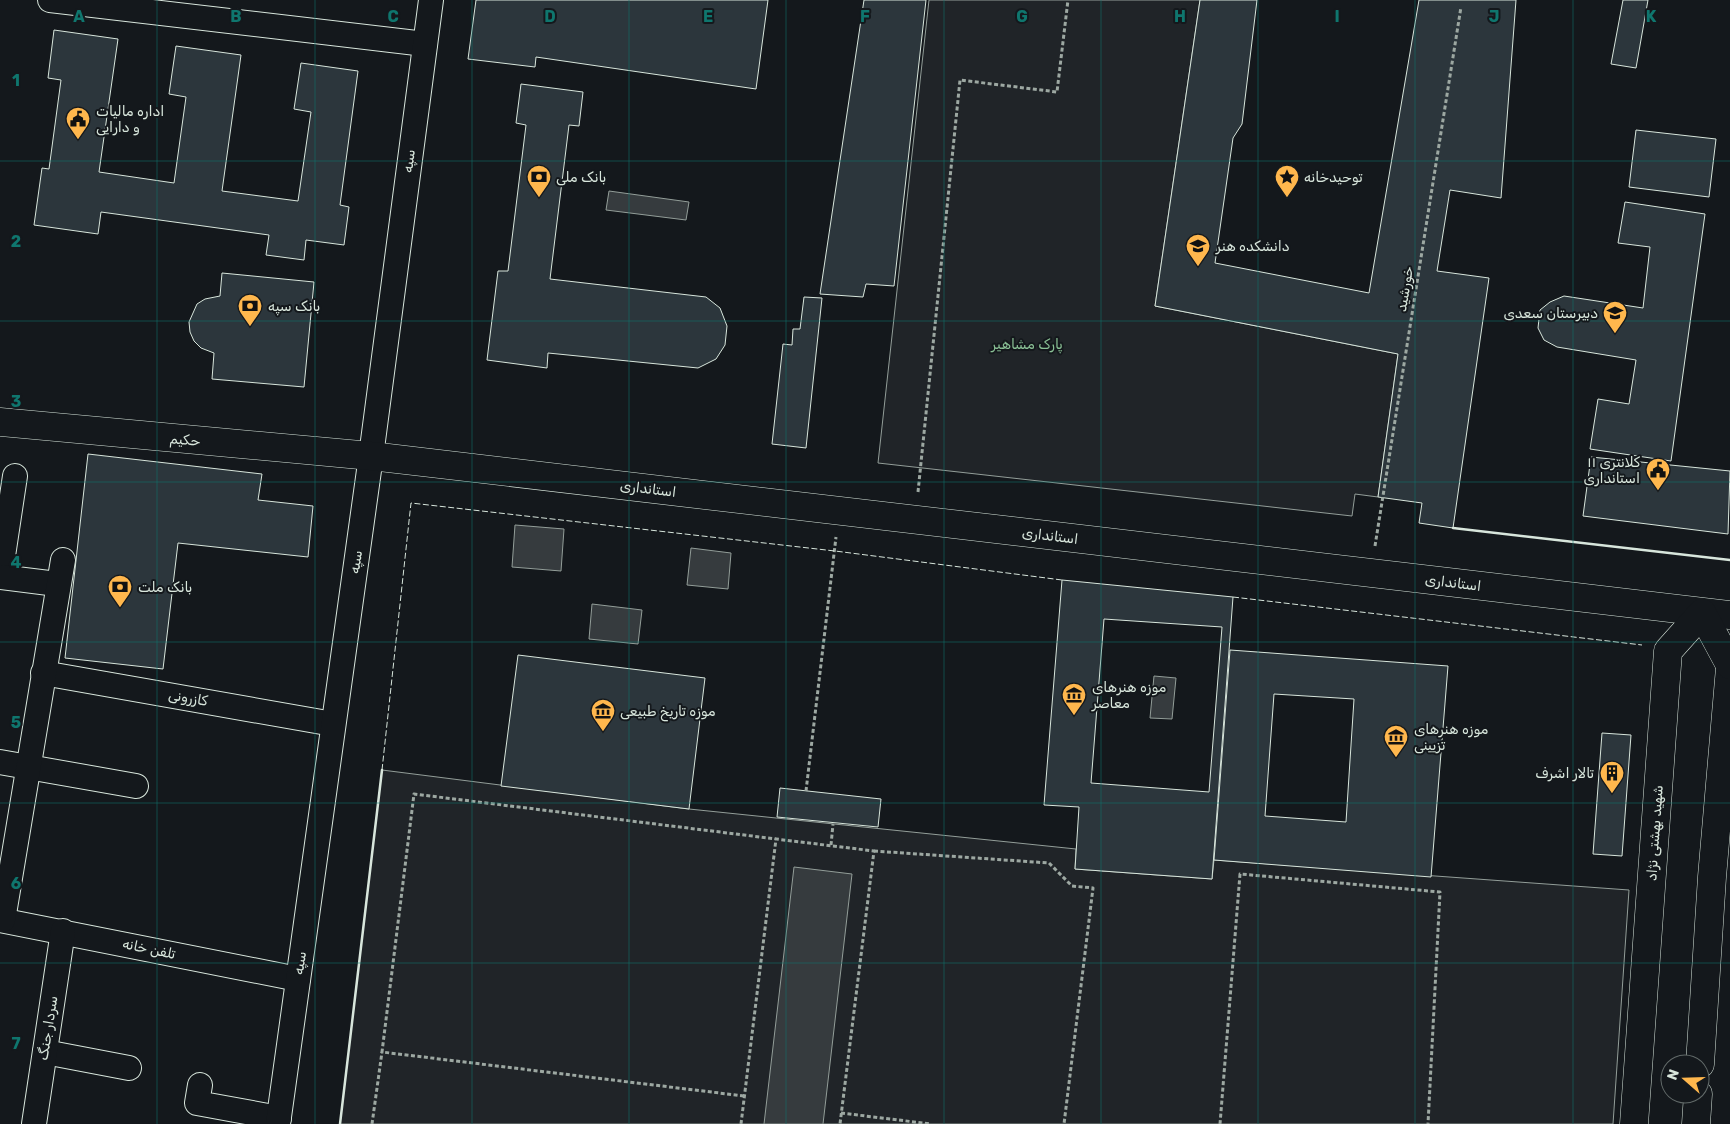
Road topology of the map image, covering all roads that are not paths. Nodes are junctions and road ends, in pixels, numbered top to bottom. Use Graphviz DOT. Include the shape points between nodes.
graph roads {
  1 [pos="50,0"];
  2 [pos="431,0"];
  3 [pos="425,44"];
  4 [pos="0,422"];
  5 [pos="371,456"];
  6 [pos="15,476"];
  7 [pos="63,560"];
  8 [pos="0,576"];
  9 [pos="58,584"];
  10 [pos="1702,613"];
  11 [pos="1730,615"];
  12 [pos="1730,667"];
  13 [pos="43,673"];
  14 [pos="333,724"];
  15 [pos="0,762"];
  16 [pos="28,768"];
  17 [pos="136,786"];
  18 [pos="1721,877"];
  19 [pos="2,920"];
  20 [pos="64,931"];
  21 [pos="298,979"];
  22 [pos="45,1052"];
  23 [pos="1701,1054"];
  24 [pos="129,1068"];
  25 [pos="200,1085"];
  26 [pos="1697,1104"];
  27 [pos="278,1121"];
  28 [pos="34,1124"];
  29 [pos="1634,1124"];
  30 [pos="1696,1124"];
  1 -- 3 [label="street"];
  2 -- 3 [label="street, سپه"];
  3 -- 5 [label="street, سپه"];
  4 -- 5 [label="main road, حکیم"];
  5 -- 10 [label="main road, استانداری"];
  5 -- 14 [label="street, سپه"];
  6 -- 8 [label="street"];
  7 -- 9 [label="street"];
  8 -- 9 [label="street"];
  9 -- 13 [label="street"];
  10 -- 11 [label="main road, استانداری"];
  10 -- 12 [label="main road"];
  10 -- 29 [label="main road, شهید بهشتی نژاد" via="1668,650"];
  12 -- 18 [label="main road"];
  13 -- 14 [label="street, کازرونی"];
  13 -- 16 [label="street"];
  14 -- 21 [label="street, سپه"];
  15 -- 16 [label="street"];
  16 -- 17 [label="street"];
  16 -- 19 [label="street"];
  18 -- 23 [label="main road"];
  19 -- 20 [label="street, تلفن خانه"];
  20 -- 21 [label="street, تلفن خانه"];
  20 -- 22 [label="street, سردار جنگ"];
  21 -- 27 [label="street, سپه"];
  22 -- 24 [label="street"];
  22 -- 28 [label="street, سردار جنگ"];
  25 -- 27 [label="street" via="197,1103"];
  26 -- 30 [label="main road"];
}
